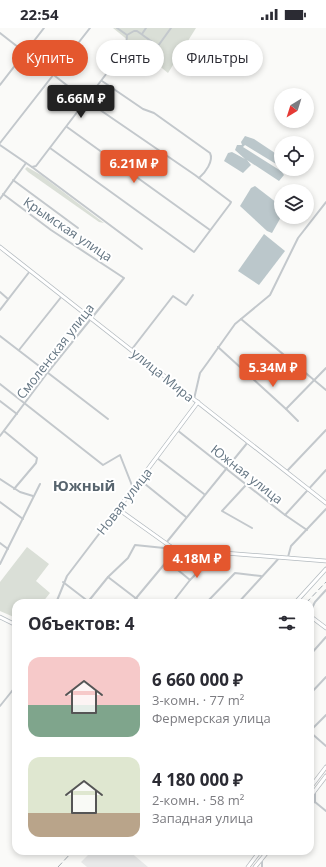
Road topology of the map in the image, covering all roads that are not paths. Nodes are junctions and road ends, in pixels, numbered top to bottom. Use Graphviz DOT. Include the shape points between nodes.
graph roads {
  1 [pos="44,28"];
  2 [pos="90,28"];
  3 [pos="117,28"];
  4 [pos="123,28"];
  5 [pos="146,28"];
  6 [pos="171,28"];
  7 [pos="121,31"];
  8 [pos="0,33"];
  9 [pos="142,34"];
  10 [pos="127,36"];
  11 [pos="35,40"];
  12 [pos="81,40"];
  13 [pos="12,43"];
  14 [pos="12,70"];
  15 [pos="52,76"];
  16 [pos="54,76"];
  17 [pos="102,81"];
  18 [pos="0,85"];
  19 [pos="87,101"];
  20 [pos="67,127"];
  21 [pos="0,144"];
  22 [pos="50,148"];
  23 [pos="27,164"];
  24 [pos="32,167"];
  25 [pos="199,178"];
  26 [pos="13,180"];
  27 [pos="3,194"];
  28 [pos="0,198"];
  29 [pos="326,202"];
  30 [pos="78,228"];
  31 [pos="210,230"];
  32 [pos="0,247"];
  33 [pos="142,249"];
  34 [pos="30,271"];
  35 [pos="124,278"];
  36 [pos="0,292"];
  37 [pos="193,295"];
  38 [pos="62,296"];
  39 [pos="8,299"];
  40 [pos="0,310"];
  41 [pos="92,319"];
  42 [pos="240,319"];
  43 [pos="0,336"];
  44 [pos="218,347"];
  45 [pos="132,349"];
  46 [pos="19,350"];
  47 [pos="326,368"];
  48 [pos="48,372"];
  49 [pos="314,380"];
  50 [pos="0,384"];
  51 [pos="326,390"];
  52 [pos="194,398"];
  53 [pos="0,401"];
  54 [pos="198,402"];
  55 [pos="25,404"];
  56 [pos="286,409"];
  57 [pos="17,414"];
  58 [pos="108,419"];
  59 [pos="298,421"];
  60 [pos="178,430"];
  61 [pos="326,430"];
  62 [pos="4,431"];
  63 [pos="0,436"];
  64 [pos="248,442"];
  65 [pos="158,458"];
  66 [pos="225,469"];
  67 [pos="326,470"];
  68 [pos="287,471"];
  69 [pos="0,479"];
  70 [pos="140,480"];
  71 [pos="40,484"];
  72 [pos="246,485"];
  73 [pos="14,489"];
  74 [pos="309,489"];
  75 [pos="133,490"];
  76 [pos="204,494"];
  77 [pos="33,496"];
  78 [pos="0,502"];
  79 [pos="326,503"];
  80 [pos="118,509"];
  81 [pos="326,509"];
  82 [pos="285,515"];
  83 [pos="186,517"];
  84 [pos="23,519"];
  85 [pos="252,528"];
  86 [pos="307,530"];
  87 [pos="0,543"];
  88 [pos="166,543"];
  89 [pos="8,549"];
  90 [pos="174,549"];
  91 [pos="281,556"];
  92 [pos="288,557"];
  93 [pos="326,560"];
  94 [pos="167,561"];
  95 [pos="0,564"];
  96 [pos="326,569"];
  97 [pos="197,573"];
  98 [pos="262,576"];
  99 [pos="108,577"];
  100 [pos="190,580"];
  101 [pos="63,582"];
  102 [pos="326,590"];
  103 [pos="136,598"];
  104 [pos="57,599"];
  105 [pos="84,599"];
  106 [pos="90,599"];
  107 [pos="175,599"];
  108 [pos="210,599"];
  109 [pos="242,599"];
  110 [pos="298,599"];
  111 [pos="314,604"];
  112 [pos="0,617"];
  113 [pos="314,619"];
  114 [pos="12,623"];
  115 [pos="326,628"];
  116 [pos="326,637"];
  117 [pos="314,650"];
  118 [pos="326,678"];
  119 [pos="314,690"];
  120 [pos="12,691"];
  121 [pos="0,706"];
  122 [pos="326,715"];
  123 [pos="314,728"];
  124 [pos="314,736"];
  125 [pos="326,746"];
  126 [pos="326,767"];
  127 [pos="326,776"];
  128 [pos="314,783"];
  129 [pos="315,790"];
  130 [pos="315,802"];
  131 [pos="326,811"];
  132 [pos="257,855"];
  133 [pos="263,857"];
  134 [pos="248,867"];
  135 [pos="255,867"];
  136 [pos="262,867"];
  1 -- 11 [label="street"];
  2 -- 12 [label="street"];
  3 -- 7 [label="street"];
  4 -- 7 [label="street"];
  5 -- 9 [label="street"];
  6 -- 9 [label="street" via="158,46"];
  7 -- 10 [label="street"];
  8 -- 13 [label="street"];
  9 -- 10 [label="street" via="134,30"];
  10 -- 17 [label="street" via="126,48"];
  14 -- 18 [label="street"];
  15 -- 21 [label="street"];
  16 -- 19 [label="street"];
  17 -- 19 [label="street"];
  17 -- 25 [label="street" via="154,113 210,153 210,164"];
  19 -- 20 [label="street"];
  19 -- 25 [label="street"];
  20 -- 22 [label="street"];
  20 -- 31 [label="street"];
  21 -- 23 [label="street"];
  22 -- 24 [label="street" via="36,166"];
  22 -- 31 [label="street" via="194,252"];
  23 -- 24 [label="street"];
  23 -- 26 [label="street"];
  24 -- 33 [label="street"];
  25 -- 31 [label="street" via="230,202"];
  26 -- 27 [label="street"];
  26 -- 30 [label="street"];
  27 -- 28 [label="street"];
  27 -- 35 [label="street, Крымская улица" via="51,230"];
  29 -- 42 [label="street" via="298,238 270,294"];
  32 -- 34 [label="street, улица Мира"];
  34 -- 38 [label="street, улица Мира"];
  34 -- 39 [label="street"];
  35 -- 41 [label="street, Смоленская улица"];
  36 -- 39 [label="street"];
  37 -- 45 [label="street" via="186,305 173,296"];
  38 -- 41 [label="street, улица Мира"];
  38 -- 46 [label="street"];
  39 -- 40 [label="street"];
  41 -- 45 [label="street, улица Мира"];
  41 -- 48 [label="street, Смоленская улица"];
  42 -- 44 [label="street"];
  42 -- 49 [label="street"];
  43 -- 46 [label="street"];
  44 -- 52 [label="street" via="200,373"];
  44 -- 56 [label="street"];
  45 -- 52 [label="street, улица Мира"];
  46 -- 48 [label="street"];
  47 -- 49 [label="street"];
  48 -- 55 [label="street, Смоленская улица"];
  48 -- 58 [label="street"];
  49 -- 51 [label="street"];
  49 -- 56 [label="street"];
  50 -- 55 [label="street"];
  52 -- 54 [label="street, улица Мира"];
  53 -- 57 [label="street"];
  54 -- 60 [label="street, Новая улица"];
  54 -- 64 [label="street, улица Мира"];
  55 -- 57 [label="street, Смоленская улица"];
  55 -- 75 [label="street" via="103,465 120,455"];
  56 -- 59 [label="street"];
  57 -- 62 [label="street, Смоленская улица"];
  60 -- 65 [label="street, Новая улица"];
  60 -- 66 [label="street, Южная улица"];
  61 -- 68 [label="street"];
  62 -- 63 [label="street, Смоленская улица"];
  62 -- 73 [label="street" via="37,458 36,463"];
  64 -- 66 [label="street"];
  64 -- 68 [label="street, улица Мира"];
  65 -- 70 [label="street, Новая улица"];
  65 -- 76 [label="street"];
  66 -- 72 [label="street, Южная улица"];
  66 -- 76 [label="street"];
  67 -- 74 [label="street"];
  68 -- 74 [label="street, улица Мира"];
  69 -- 73 [label="street"];
  70 -- 75 [label="street, Новая улица"];
  70 -- 83 [label="street"];
  71 -- 77 [label="street"];
  72 -- 82 [label="street, Южная улица"];
  72 -- 85 [label="street" via="222,511"];
  73 -- 77 [label="street"];
  74 -- 79 [label="street, улица Мира"];
  74 -- 82 [label="street"];
  75 -- 80 [label="street, Новая улица"];
  76 -- 83 [label="street"];
  77 -- 84 [label="street"];
  78 -- 84 [label="street"];
  80 -- 88 [label="street"];
  80 -- 101 [label="street, Новая улица"];
  81 -- 86 [label="street"];
  82 -- 86 [label="street, Южная улица"];
  83 -- 88 [label="street"];
  84 -- 89 [label="street"];
  86 -- 92 [label="street" via="291,546"];
  87 -- 89 [label="street"];
  88 -- 90 [label="street"];
  89 -- 95 [label="street"];
  90 -- 91 [label="street"];
  90 -- 94 [label="street"];
  90 -- 99 [label="street" via="135,545 128,558"];
  91 -- 92 [label="street"];
  91 -- 98 [label="street"];
  92 -- 93 [label="street"];
  94 -- 100 [label="street"];
  94 -- 103 [label="street"];
  96 -- 110 [label="street"];
  97 -- 100 [label="street"];
  98 -- 108 [label="street" via="235,573"];
  98 -- 109 [label="street"];
  99 -- 103 [label="street"];
  99 -- 106 [label="street"];
  100 -- 107 [label="street"];
  101 -- 104 [label="street, Новая улица"];
  101 -- 105 [label="street"];
  102 -- 111 [label="street"];
  112 -- 114 [label="street"];
  113 -- 115 [label="street"];
  116 -- 117 [label="street"];
  118 -- 119 [label="street"];
  120 -- 121 [label="street"];
  122 -- 123 [label="street"];
  124 -- 125 [label="street"];
  126 -- 128 [label="street"];
  127 -- 129 [label="street"];
  129 -- 130 [label="street"];
  130 -- 131 [label="street"];
  132 -- 134 [label="street"];
  133 -- 135 [label="street"];
  133 -- 136 [label="street"];
}
